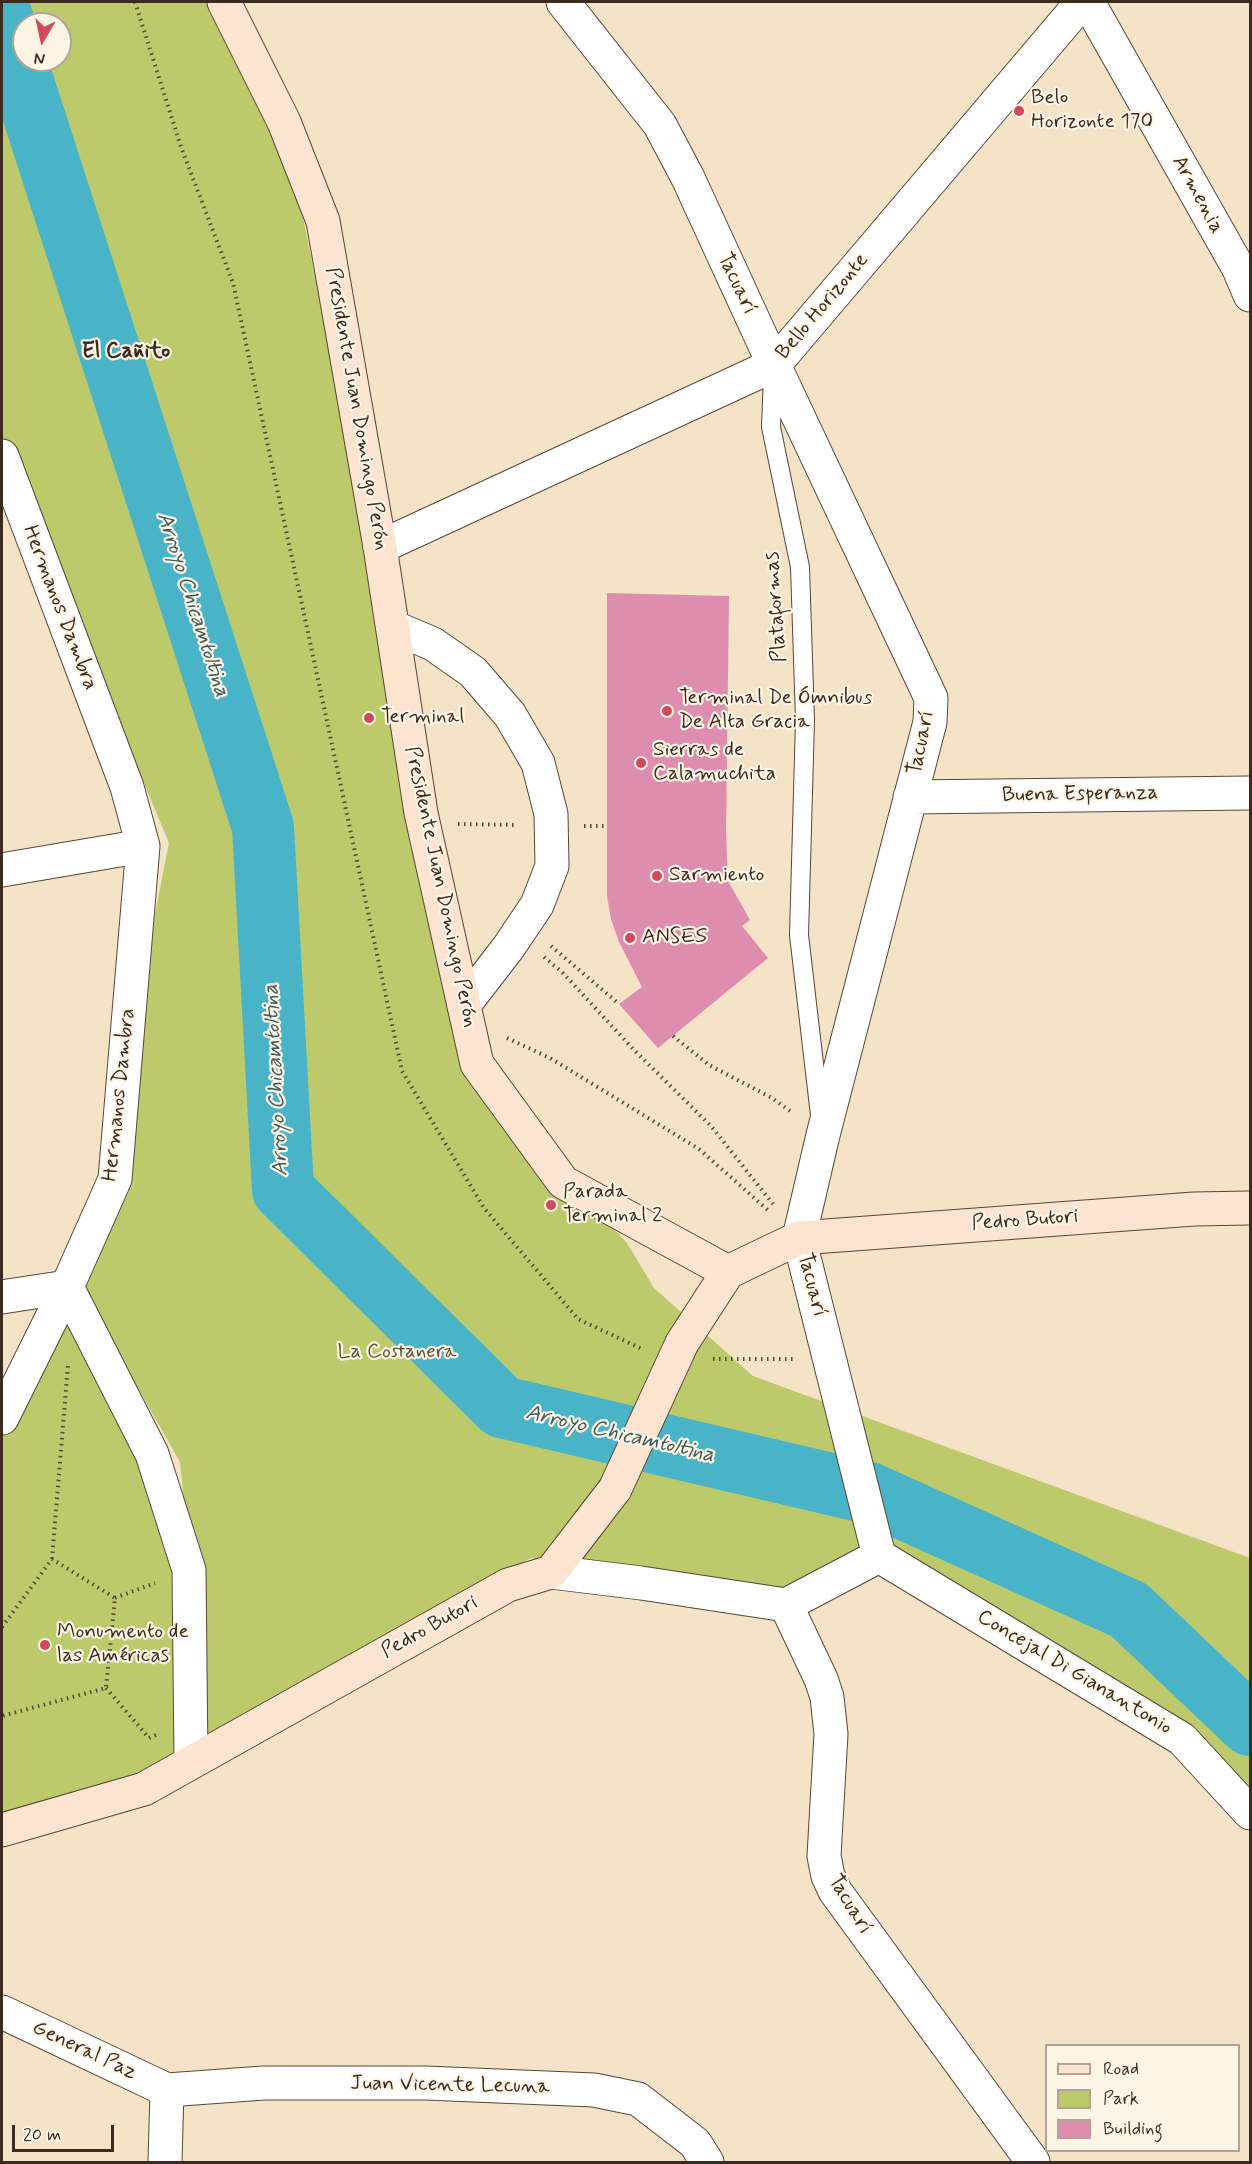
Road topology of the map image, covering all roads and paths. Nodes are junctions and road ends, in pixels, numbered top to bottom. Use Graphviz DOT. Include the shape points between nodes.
graph roads {
  1 [pos="224,2"];
  2 [pos="563,2"];
  3 [pos="1082,2"];
  4 [pos="1088,2"];
  5 [pos="1241,251"];
  6 [pos="1251,295"];
  7 [pos="774,365"];
  8 [pos="2,456"];
  9 [pos="380,546"];
  10 [pos="393,627"];
  11 [pos="1251,793"];
  12 [pos="910,796"];
  13 [pos="424,824"];
  14 [pos="514,825"];
  15 [pos="143,846"];
  16 [pos="2,870"];
  17 [pos="520,930"];
  18 [pos="619,1004"];
  19 [pos="466,1012"];
  20 [pos="673,1036"];
  21 [pos="823,1135"];
  22 [pos="1251,1208"];
  23 [pos="799,1238"];
  24 [pos="728,1272"];
  25 [pos="67,1287"];
  26 [pos="2,1297"];
  27 [pos="68,1359"];
  28 [pos="2,1418"];
  29 [pos="879,1556"];
  30 [pos="52,1559"];
  31 [pos="551,1572"];
  32 [pos="145,1587"];
  33 [pos="115,1598"];
  34 [pos="786,1605"];
  35 [pos="2,1627"];
  36 [pos="106,1688"];
  37 [pos="2,1716"];
  38 [pos="190,1722"];
  39 [pos="191,1762"];
  40 [pos="1251,1813"];
  41 [pos="2,1830"];
  42 [pos="2,2012"];
  43 [pos="167,2090"];
  44 [pos="165,2163"];
  45 [pos="707,2163"];
  46 [pos="1034,2163"];
  1 -- 9 [label="street, Presidente Juan Domingo Perón" via="284,122 323,221"];
  2 -- 7 [label="street, Tacuarí" via="660,125"];
  3 -- 7 [label="street, Bello Horizonte"];
  4 -- 5 [label="street, Armenia"];
  5 -- 6 [label="street, Armenia"];
  7 -- 9 [label="street, Bello Horizonte"];
  7 -- 12 [label="street, Tacuarí" via="931,698 930,722"];
  7 -- 21 [label="lane, Plataformas" via="771,427 800,567 805,720 799,935"];
  8 -- 15 [label="street, Hermanos Dambra" via="127,787"];
  9 -- 10 [label="street, Presidente Juan Domingo Perón"];
  10 -- 13 [label="street, Presidente Juan Domingo Perón"];
  10 -- 17 [label="street" via="433,644 473,672 510,715 538,763 551,814 552,866 537,905"];
  11 -- 12 [label="street, Buena Esperanza"];
  12 -- 21 [label="street, Tacuarí"];
  13 -- 14 [label="path"];
  13 -- 19 [label="street, Presidente Juan Domingo Perón"];
  15 -- 16 [label="street"];
  15 -- 25 [label="street, Hermanos Dambra" via="115,1179"];
  17 -- 18 [label="path"];
  17 -- 19 [label="street"];
  17 -- 23 [label="path" via="711,1126"];
  19 -- 23 [label="path" via="699,1149"];
  19 -- 24 [label="street, Presidente Juan Domingo Perón" via="477,1064 563,1182"];
  20 -- 21 [label="path" via="709,1065 772,1098"];
  21 -- 23 [label="street, Tacuarí"];
  22 -- 23 [label="street, Pedro Butori" via="1183,1209"];
  23 -- 24 [label="street"];
  23 -- 29 [label="street, Tacuarí"];
  24 -- 31 [label="street, bridge" via="682,1343 615,1489"];
  25 -- 26 [label="street"];
  25 -- 28 [label="street, Hermanos Dambra"];
  25 -- 38 [label="street" via="152,1454 189,1570"];
  27 -- 30 [label="path"];
  29 -- 34 [label="street"];
  29 -- 40 [label="street, Concejal Di Gianantonio" via="1182,1739"];
  30 -- 33 [label="path"];
  30 -- 35 [label="path"];
  31 -- 34 [label="street, Pedro Butori"];
  31 -- 39 [label="street, Pedro Butori" via="508,1585"];
  32 -- 33 [label="path"];
  33 -- 36 [label="path"];
  34 -- 46 [label="street, Tacuarí" via="827,1697 831,1734 824,1856 828,1876 835,1891"];
  36 -- 37 [label="path"];
  36 -- 38 [label="path" via="149,1738"];
  38 -- 39 [label="street"];
  39 -- 41 [label="street, Pedro Butori" via="144,1789"];
  42 -- 43 [label="street, General Paz"];
  43 -- 44 [label="street"];
  43 -- 45 [label="street, Juan Vicente Lecuna" via="264,2083 426,2083 594,2090 638,2099 695,2144"];
}
